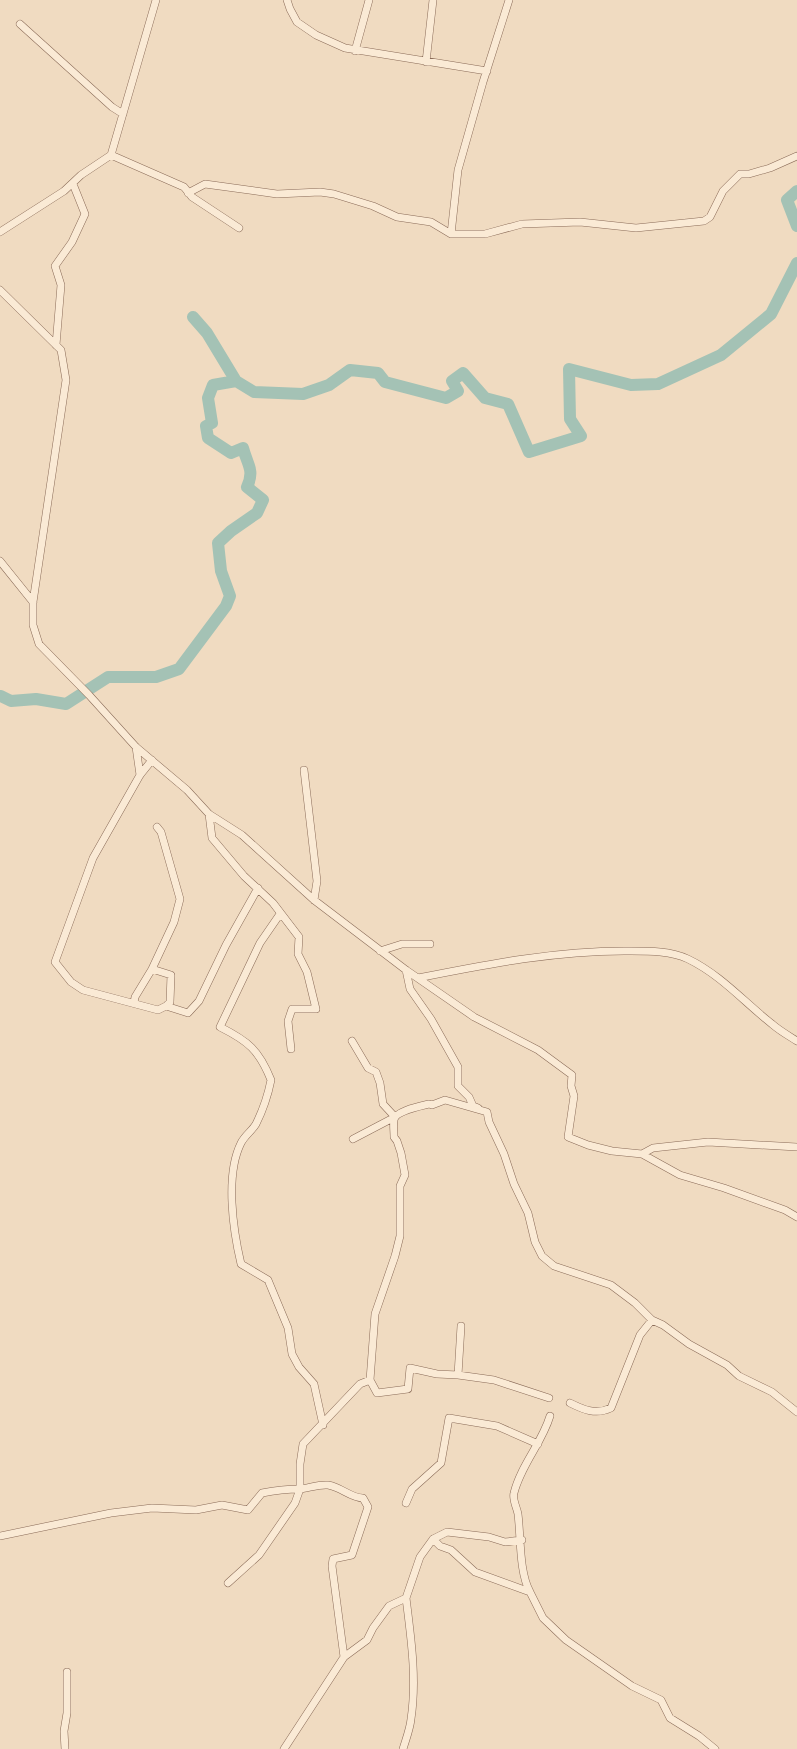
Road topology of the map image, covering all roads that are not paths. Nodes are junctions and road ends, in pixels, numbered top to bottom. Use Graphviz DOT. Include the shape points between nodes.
graph roads {
  1 [pos="156,0"];
  2 [pos="288,0"];
  3 [pos="368,0"];
  4 [pos="433,0"];
  5 [pos="509,0"];
  6 [pos="20,24"];
  7 [pos="355,51"];
  8 [pos="426,62"];
  9 [pos="486,71"];
  10 [pos="123,114"];
  11 [pos="111,155"];
  12 [pos="797,156"];
  13 [pos="73,184"];
  14 [pos="188,192"];
  15 [pos="239,228"];
  16 [pos="0,232"];
  17 [pos="451,234"];
  18 [pos="0,290"];
  19 [pos="56,345"];
  20 [pos="0,561"];
  21 [pos="33,602"];
  22 [pos="136,747"];
  23 [pos="152,760"];
  24 [pos="304,770"];
  25 [pos="140,775"];
  26 [pos="209,814"];
  27 [pos="157,827"];
  28 [pos="258,888"];
  29 [pos="314,900"];
  30 [pos="280,914"];
  31 [pos="430,944"];
  32 [pos="380,951"];
  33 [pos="152,969"];
  34 [pos="406,970"];
  35 [pos="418,978"];
  36 [pos="134,1003"];
  37 [pos="166,1006"];
  38 [pos="352,1041"];
  39 [pos="797,1041"];
  40 [pos="291,1049"];
  41 [pos="486,1111"];
  42 [pos="395,1117"];
  43 [pos="353,1139"];
  44 [pos="797,1147"];
  45 [pos="642,1154"];
  46 [pos="797,1217"];
  47 [pos="652,1320"];
  48 [pos="461,1326"];
  49 [pos="458,1375"];
  50 [pos="370,1380"];
  51 [pos="549,1398"];
  52 [pos="570,1403"];
  53 [pos="797,1412"];
  54 [pos="550,1416"];
  55 [pos="323,1425"];
  56 [pos="538,1444"];
  57 [pos="300,1489"];
  58 [pos="406,1503"];
  59 [pos="0,1536"];
  60 [pos="433,1539"];
  61 [pos="522,1540"];
  62 [pos="228,1582"];
  63 [pos="530,1592"];
  64 [pos="406,1598"];
  65 [pos="344,1657"];
  66 [pos="68,1672"];
  67 [pos="65,1749"];
  68 [pos="284,1749"];
  69 [pos="403,1749"];
  70 [pos="715,1749"];
  1 -- 10 [label="street"];
  2 -- 7 [label="street" via="297,22 316,35"];
  3 -- 7 [label="street"];
  4 -- 8 [label="street"];
  5 -- 9 [label="street"];
  6 -- 10 [label="street"];
  7 -- 8 [label="street"];
  8 -- 9 [label="street"];
  9 -- 17 [label="street" via="458,170"];
  10 -- 11 [label="street"];
  11 -- 13 [label="street" via="81,175"];
  11 -- 14 [label="street" via="184,187"];
  12 -- 17 [label="street" via="770,168 740,174 723,191 710,217 704,221 636,228 580,222 529,223 485,234"];
  13 -- 16 [label="street"];
  13 -- 19 [label="street" via="85,214 72,242 55,266 61,285"];
  14 -- 15 [label="street"];
  14 -- 17 [label="street" via="205,184 277,194 334,194 373,206 397,217 431,222"];
  18 -- 19 [label="street"];
  19 -- 21 [label="street" via="61,350 66,380"];
  20 -- 21 [label="street"];
  21 -- 22 [label="street" via="33,626 39,644"];
  22 -- 23 [label="street"];
  22 -- 25 [label="street"];
  23 -- 25 [label="street"];
  23 -- 26 [label="street" via="187,790"];
  24 -- 29 [label="street" via="317,881"];
  25 -- 36 [label="street" via="93,858 55,962 71,982 83,990"];
  26 -- 28 [label="street" via="212,838 231,862"];
  26 -- 29 [label="street" via="242,835"];
  27 -- 33 [label="street" via="161,832 180,899 174,922"];
  28 -- 30 [label="street"];
  28 -- 37 [label="street" via="199,1001 188,1013"];
  29 -- 32 [label="street"];
  30 -- 40 [label="street" via="299,936 298,954 307,972 316,1009 292,1008 288,1021"];
  30 -- 55 [label="street" via="260,943 220,1027 245,1040 255,1050 271,1080 262,1111 242,1141 234,1159 234,1215 241,1264 268,1280 288,1328 292,1354 299,1367 314,1384"];
  31 -- 32 [label="street" via="402,944"];
  32 -- 34 [label="street"];
  33 -- 36 [label="street"];
  33 -- 37 [label="street" via="171,975 170,1002"];
  34 -- 35 [label="street"];
  34 -- 41 [label="street" via="410,989 431,1019 458,1067 458,1086 469,1097 473,1106"];
  35 -- 39 [label="street" via="490,964 577,952 666,953 687,959 729,985 773,1025"];
  35 -- 45 [label="street" via="474,1017 538,1050 572,1075 571,1086 574,1096 568,1137 612,1151"];
  36 -- 37 [label="street" via="158,1010"];
  38 -- 42 [label="street" via="368,1068 376,1072 382,1104"];
  41 -- 42 [label="street" via="445,1100 403,1111"];
  41 -- 47 [label="street" via="528,1214 535,1242 542,1256 554,1266 611,1285"];
  42 -- 43 [label="street"];
  42 -- 50 [label="street" via="394,1137 401,1152 405,1175 400,1186 400,1236 375,1314"];
  44 -- 45 [label="street" via="708,1142 653,1148"];
  45 -- 46 [label="street" via="680,1175 724,1188 785,1210"];
  47 -- 52 [label="street" via="640,1335 611,1408 597,1412"];
  47 -- 53 [label="street" via="688,1344 727,1365 739,1376 772,1392"];
  48 -- 49 [label="street"];
  49 -- 50 [label="street" via="437,1374 410,1368 408,1389 377,1393"];
  49 -- 51 [label="street" via="494,1380"];
  50 -- 55 [label="street" via="360,1384"];
  54 -- 56 [label="street"];
  55 -- 57 [label="street" via="308,1438 301,1451"];
  56 -- 58 [label="street" via="497,1426 449,1418 441,1463 412,1489"];
  56 -- 61 [label="street" via="513,1495"];
  57 -- 59 [label="street" via="289,1488 262,1493 248,1510 222,1505 196,1510 152,1508 111,1513"];
  57 -- 62 [label="street" via="295,1502 259,1555"];
  57 -- 65 [label="street" via="327,1484 356,1498 363,1498 368,1507 352,1555 333,1559"];
  60 -- 61 [label="street" via="447,1532 490,1537 505,1542"];
  60 -- 63 [label="street" via="440,1546 452,1550 475,1572"];
  60 -- 64 [label="street" via="420,1557"];
  61 -- 63 [label="street" via="525,1582"];
  63 -- 70 [label="street" via="544,1618 566,1640 632,1686 661,1700 670,1718"];
  64 -- 65 [label="street" via="389,1606 367,1640"];
  64 -- 69 [label="street" via="412,1644 412,1682 411,1719"];
  65 -- 68 [label="street"];
  66 -- 67 [label="street"];
}
